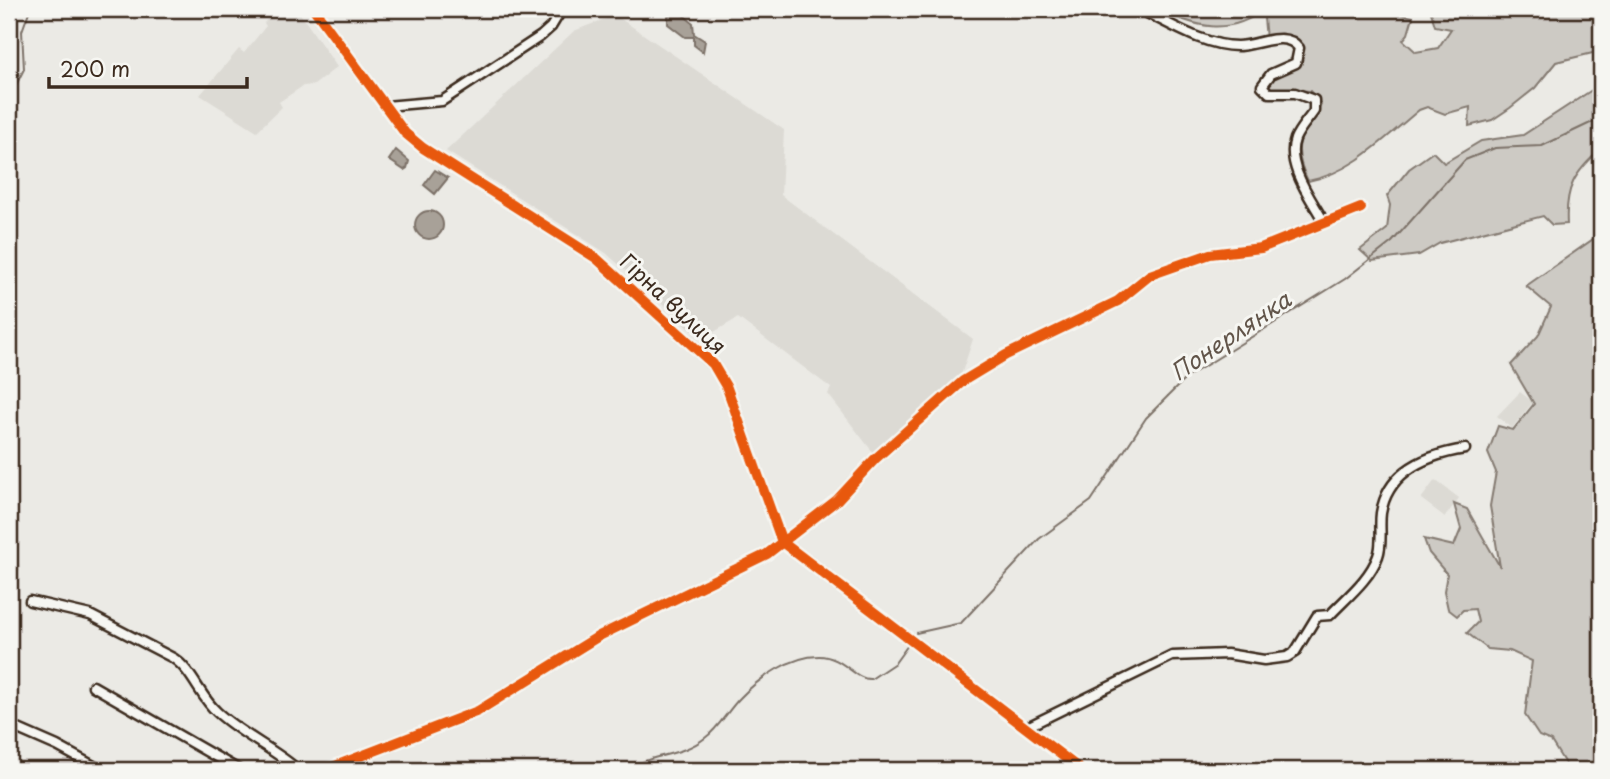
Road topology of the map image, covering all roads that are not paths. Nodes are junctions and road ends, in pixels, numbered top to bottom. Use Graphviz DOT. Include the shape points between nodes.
graph roads {
  1 [pos="11,9"];
  2 [pos="314,9"];
  3 [pos="562,9"];
  4 [pos="1139,9"];
  5 [pos="9,65"];
  6 [pos="386,106"];
  7 [pos="1360,208"];
  8 [pos="1324,222"];
  9 [pos="1465,449"];
  10 [pos="782,542"];
  11 [pos="30,601"];
  12 [pos="93,686"];
  13 [pos="9,725"];
  14 [pos="1027,727"];
  15 [pos="101,770"];
  16 [pos="239,770"];
  17 [pos="298,770"];
  18 [pos="325,770"];
  19 [pos="1081,770"];
  1 -- 5 [label="street"];
  2 -- 6 [label="street, Гірна вулиця"];
  3 -- 6 [label="street" via="541,36 451,97"];
  4 -- 8 [label="street" via="1220,45 1294,42 1299,48 1296,63 1271,74 1262,86 1269,93 1295,93 1314,100 1314,111 1292,149 1294,163"];
  6 -- 10 [label="street, Гірна вулиця" via="422,148 596,258 713,364 727,388"];
  7 -- 8 [label="street"];
  8 -- 10 [label="street" via="1261,248 1210,254 1150,275 1118,300 1006,355 963,381 875,459 837,500"];
  9 -- 14 [label="street" via="1431,457 1402,473 1385,496 1373,567 1330,615 1317,616 1295,652 1264,660 1227,654 1172,656"];
  10 -- 14 [label="street"];
  10 -- 18 [label="street" via="767,554 599,636 478,711"];
  11 -- 17 [label="street" via="83,612 173,658 216,711"];
  12 -- 16 [label="street"];
  13 -- 15 [label="street"];
  14 -- 19 [label="street"];
}
